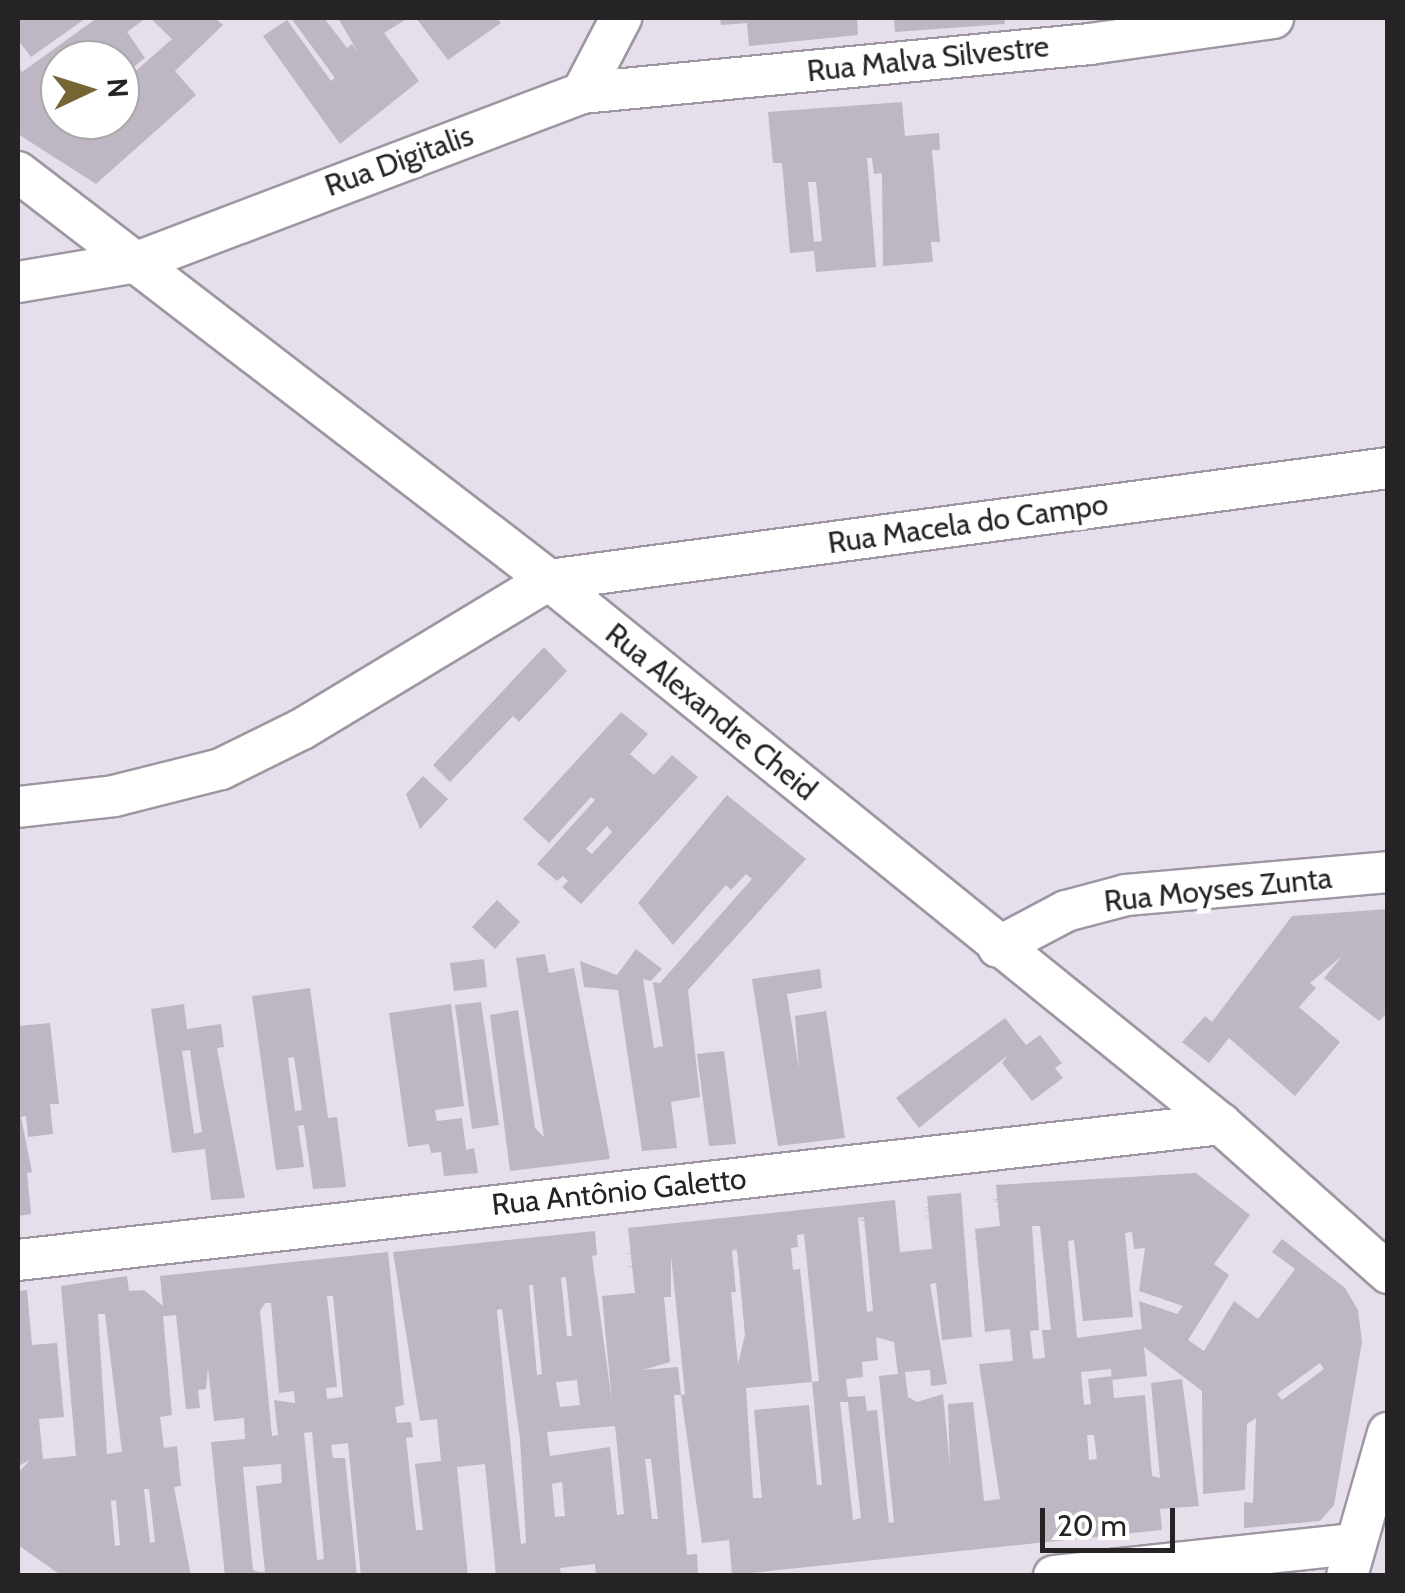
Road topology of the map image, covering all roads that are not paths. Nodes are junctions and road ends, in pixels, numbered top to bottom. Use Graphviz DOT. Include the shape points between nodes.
graph roads {
  1 [pos="621,18"];
  2 [pos="1273,18"];
  3 [pos="582,93"];
  4 [pos="18,172"];
  5 [pos="137,262"];
  6 [pos="18,282"];
  7 [pos="1388,468"];
  8 [pos="550,580"];
  9 [pos="18,807"];
  10 [pos="1388,872"];
  11 [pos="998,947"];
  12 [pos="1221,1124"];
  13 [pos="18,1260"];
  14 [pos="1388,1273"];
  15 [pos="1388,1434"];
  16 [pos="1351,1560"];
  17 [pos="1054,1576"];
  1 -- 3 [label="street"];
  2 -- 3 [label="street, Rua Malva Silvestre" via="1090,44"];
  3 -- 5 [label="street, Rua Digitalis"];
  4 -- 5 [label="street, Rua Alexandre Cheid"];
  5 -- 6 [label="street, Rua Digitalis"];
  5 -- 8 [label="street, Rua Alexandre Cheid"];
  7 -- 8 [label="street, Rua Macela do Campo"];
  8 -- 9 [label="street" via="302,729 220,769 114,796"];
  8 -- 11 [label="street, Rua Alexandre Cheid"];
  10 -- 11 [label="street, Rua Moyses Zunta" via="1126,894 1066,911"];
  11 -- 12 [label="street, Rua Alexandre Cheid"];
  12 -- 13 [label="street, Rua Antônio Galetto"];
  12 -- 14 [label="street, Rua Alexandre Cheid"];
  15 -- 16 [label="street"];
  16 -- 17 [label="street"];
}
